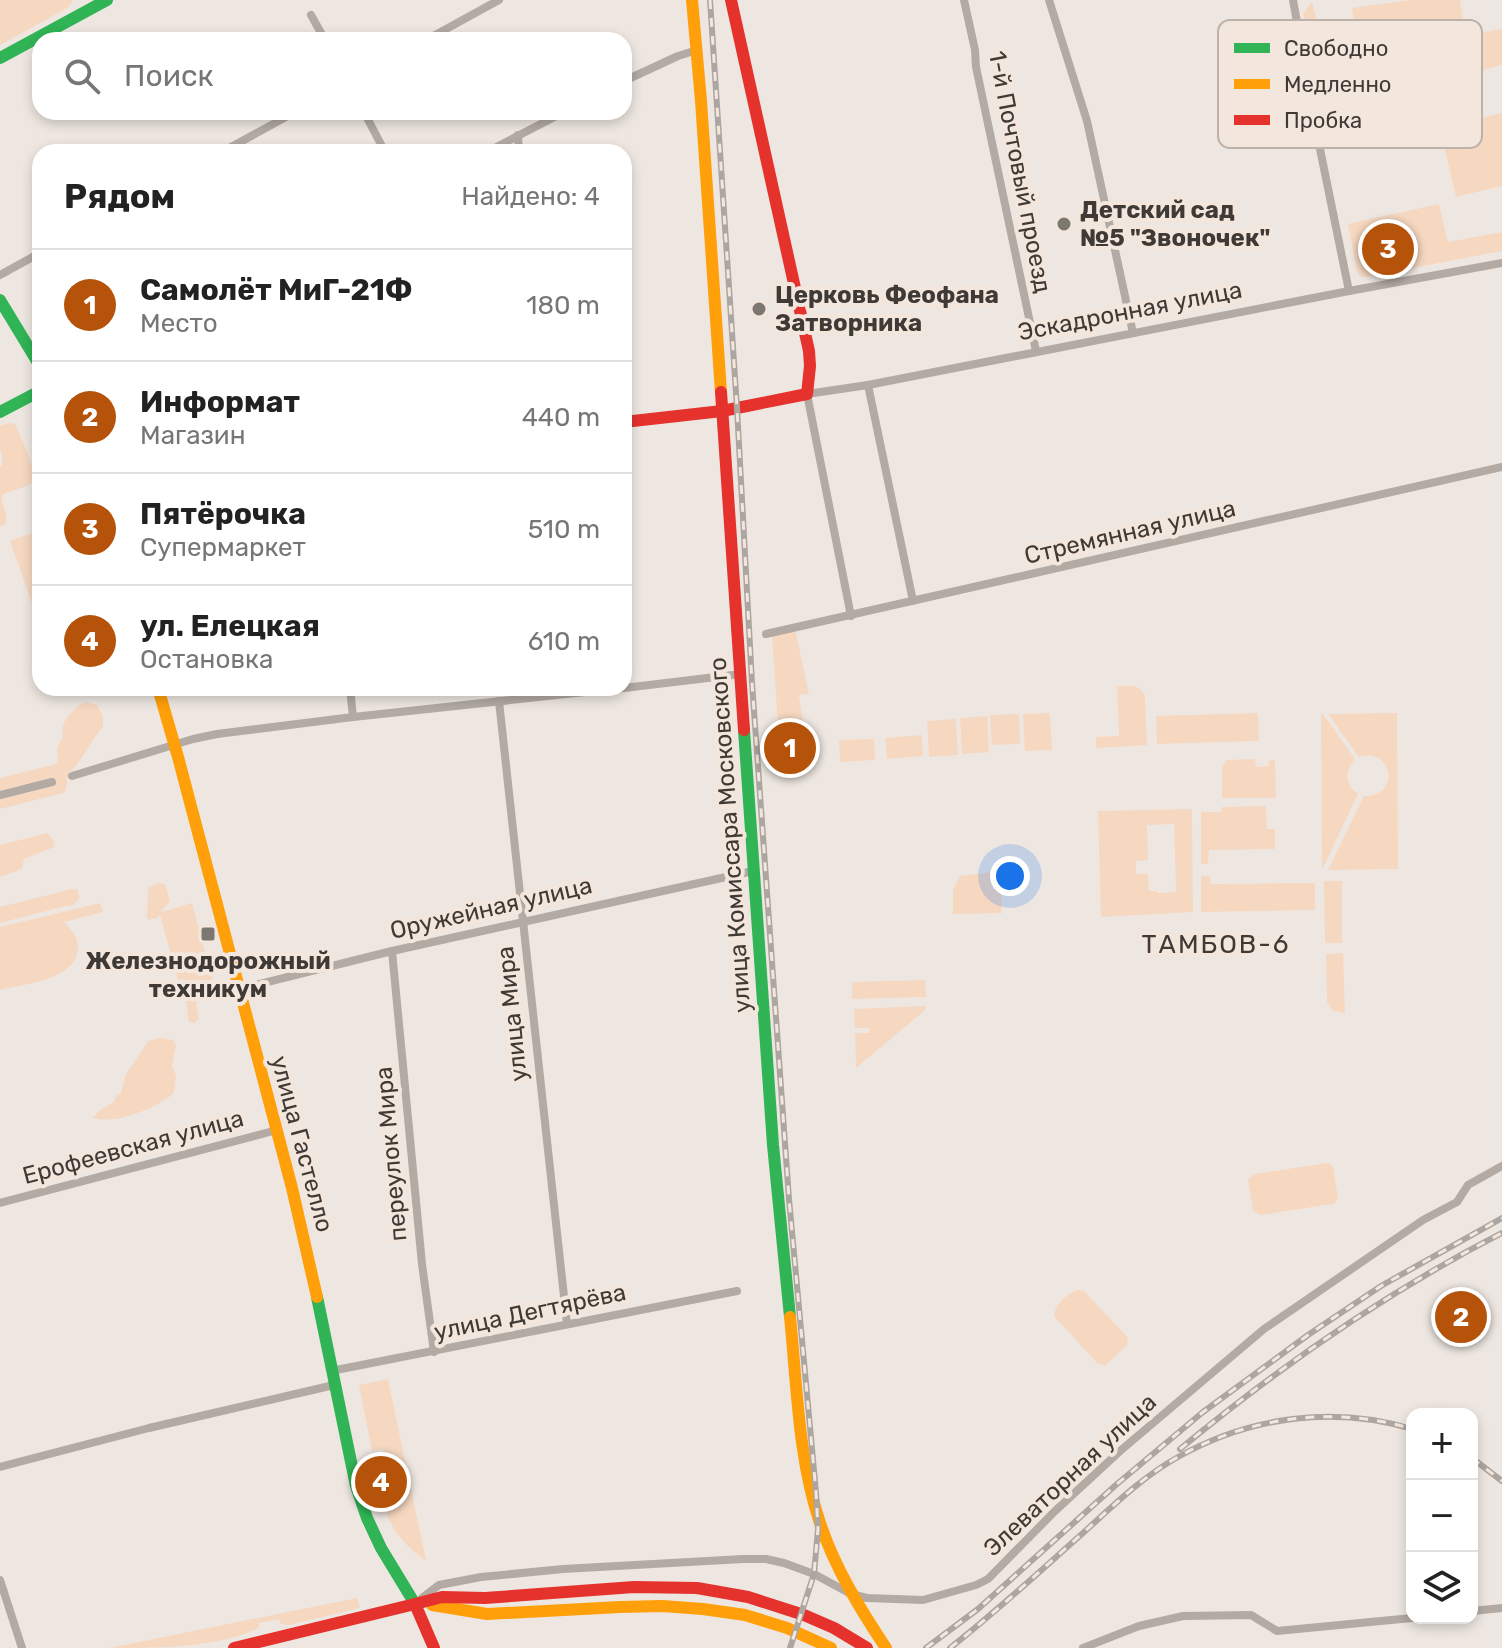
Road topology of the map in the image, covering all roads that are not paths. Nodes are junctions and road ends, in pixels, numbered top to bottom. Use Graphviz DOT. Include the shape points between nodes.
graph roads {
  1 [pos="107,0"];
  2 [pos="499,0"];
  3 [pos="692,0"];
  4 [pos="731,0"];
  5 [pos="964,0"];
  6 [pos="1049,0"];
  7 [pos="1293,0"];
  8 [pos="86,5"];
  9 [pos="311,15"];
  10 [pos="1297,20"];
  11 [pos="42,32"];
  12 [pos="321,32"];
  13 [pos="441,32"];
  14 [pos="32,38"];
  15 [pos="697,50"];
  16 [pos="0,58"];
  17 [pos="632,77"];
  18 [pos="280,120"];
  19 [pos="368,120"];
  20 [pos="548,120"];
  21 [pos="518,135"];
  22 [pos="237,144"];
  23 [pos="381,144"];
  24 [pos="502,144"];
  25 [pos="519,144"];
  26 [pos="1320,148"];
  27 [pos="32,257"];
  28 [pos="1502,263"];
  29 [pos="0,275"];
  30 [pos="1349,291"];
  31 [pos="0,300"];
  32 [pos="1133,333"];
  33 [pos="1036,351"];
  34 [pos="32,353"];
  35 [pos="868,385"];
  36 [pos="807,394"];
  37 [pos="32,395"];
  38 [pos="722,411"];
  39 [pos="0,412"];
  40 [pos="632,421"];
  41 [pos="1502,467"];
  42 [pos="913,601"];
  43 [pos="851,616"];
  44 [pos="766,634"];
  45 [pos="741,674"];
  46 [pos="632,687"];
  47 [pos="160,696"];
  48 [pos="351,696"];
  49 [pos="531,696"];
  50 [pos="499,701"];
  51 [pos="353,717"];
  52 [pos="174,745"];
  53 [pos="72,776"];
  54 [pos="52,782"];
  55 [pos="0,795"];
  56 [pos="753,871"];
  57 [pos="522,922"];
  58 [pos="392,951"];
  59 [pos="239,989"];
  60 [pos="277,1130"];
  61 [pos="1502,1166"];
  62 [pos="0,1203"];
  63 [pos="737,1291"];
  64 [pos="567,1324"];
  65 [pos="434,1352"];
  66 [pos="331,1371"];
  67 [pos="334,1385"];
  68 [pos="0,1467"];
  69 [pos="0,1580"];
  70 [pos="415,1604"];
  71 [pos="1502,1608"];
  72 [pos="1478,1610"];
  73 [pos="1406,1619"];
  74 [pos="22,1648"];
  75 [pos="234,1648"];
  76 [pos="434,1648"];
  77 [pos="831,1648"];
  78 [pos="867,1648"];
  79 [pos="886,1648"];
  80 [pos="1083,1648"];
  1 -- 8 [label="main road"];
  2 -- 13 [label="street"];
  3 -- 15 [label="main road, улица Комиссара Московского"];
  4 -- 36 [label="main road" via="809,351"];
  5 -- 33 [label="street, 1-й Почтовый проезд"];
  6 -- 32 [label="street" via="1087,121"];
  7 -- 10 [label="street"];
  8 -- 11 [label="main road"];
  9 -- 12 [label="street"];
  14 -- 16 [label="main road"];
  15 -- 17 [label="street"];
  15 -- 38 [label="main road, улица Комиссара Московского"];
  18 -- 22 [label="street"];
  19 -- 23 [label="street"];
  20 -- 21 [label="street"];
  21 -- 24 [label="street"];
  21 -- 25 [label="street"];
  26 -- 30 [label="street"];
  27 -- 29 [label="street"];
  28 -- 30 [label="street, Эскадронная улица"];
  30 -- 32 [label="street, Эскадронная улица"];
  31 -- 34 [label="main road"];
  32 -- 33 [label="street, Эскадронная улица"];
  33 -- 35 [label="street, Эскадронная улица"];
  35 -- 36 [label="street, Эскадронная улица"];
  35 -- 42 [label="street"];
  36 -- 38 [label="main road, Эскадронная улица"];
  36 -- 43 [label="street"];
  37 -- 39 [label="main road"];
  38 -- 40 [label="main road, Эскадронная улица"];
  38 -- 45 [label="main road, улица Комиссара Московского"];
  41 -- 42 [label="street, Стремянная улица"];
  42 -- 43 [label="street, Стремянная улица"];
  43 -- 44 [label="street, Стремянная улица"];
  45 -- 46 [label="street"];
  45 -- 56 [label="main road, улица Комиссара Московского"];
  47 -- 52 [label="main road, улица Гастелло"];
  48 -- 51 [label="street"];
  49 -- 50 [label="street"];
  50 -- 51 [label="street"];
  50 -- 57 [label="street, улица Мира"];
  51 -- 52 [label="street" via="217,734"];
  52 -- 53 [label="street"];
  52 -- 59 [label="main road, улица Гастелло"];
  54 -- 55 [label="street"];
  56 -- 57 [label="street, Оружейная улица"];
  56 -- 79 [label="main road, улица Комиссара Московского" via="773,1145 807,1471 824,1535"];
  57 -- 58 [label="street, Оружейная улица"];
  57 -- 64 [label="street, улица Мира"];
  58 -- 59 [label="street, Оружейная улица"];
  58 -- 65 [label="street, переулок Мира"];
  59 -- 60 [label="main road, улица Гастелло"];
  60 -- 62 [label="street, Ерофеевская улица"];
  60 -- 66 [label="main road, улица Гастелло"];
  61 -- 70 [label="street, Элеваторная улица" via="1468,1185 1457,1202 1264,1329 1120,1451 999,1570 976,1585 923,1600 867,1598 784,1563 743,1559 481,1577 439,1585"];
  63 -- 64 [label="street, улица Дегтярёва"];
  64 -- 65 [label="street, улица Дегтярёва"];
  65 -- 66 [label="street, улица Дегтярёва"];
  66 -- 67 [label="main road, улица Гастелло"];
  67 -- 68 [label="street"];
  67 -- 70 [label="main road, улица Гастелло" via="365,1516"];
  69 -- 74 [label="street"];
  70 -- 75 [label="main road"];
  70 -- 76 [label="main road, улица Гастелло"];
  70 -- 77 [label="main road" via="487,1614 670,1605 716,1609 781,1625"];
  70 -- 78 [label="main road" via="442,1597 599,1589 711,1590 804,1615"];
  71 -- 72 [label="street"];
  73 -- 80 [label="street" via="1277,1631 1251,1615 1183,1616"];
}
